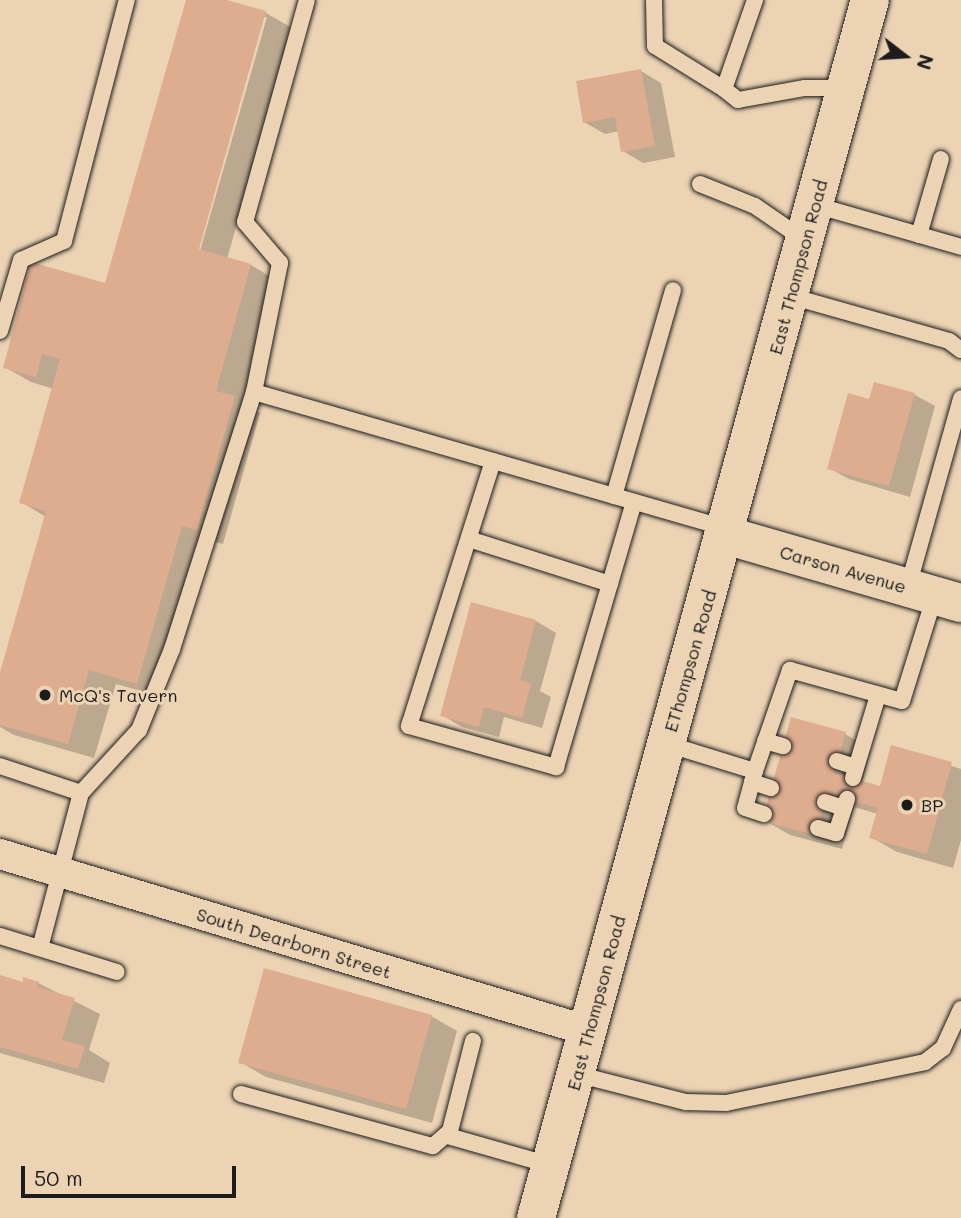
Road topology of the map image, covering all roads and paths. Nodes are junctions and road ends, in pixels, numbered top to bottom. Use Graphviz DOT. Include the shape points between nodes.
graph roads {
  1 [pos="127,0"];
  2 [pos="307,0"];
  3 [pos="654,0"];
  4 [pos="755,0"];
  5 [pos="870,0"];
  6 [pos="847,88"];
  7 [pos="723,89"];
  8 [pos="941,159"];
  9 [pos="700,184"];
  10 [pos="810,222"];
  11 [pos="919,235"];
  12 [pos="961,247"];
  13 [pos="673,290"];
  14 [pos="790,296"];
  15 [pos="0,331"];
  16 [pos="961,350"];
  17 [pos="254,392"];
  18 [pos="961,398"];
  19 [pos="493,461"];
  20 [pos="614,496"];
  21 [pos="634,502"];
  22 [pos="726,532"];
  23 [pos="469,539"];
  24 [pos="610,584"];
  25 [pos="934,595"];
  26 [pos="878,695"];
  27 [pos="765,741"];
  28 [pos="667,744"];
  29 [pos="783,746"];
  30 [pos="837,761"];
  31 [pos="0,766"];
  32 [pos="753,776"];
  33 [pos="655,788"];
  34 [pos="771,788"];
  35 [pos="81,793"];
  36 [pos="825,802"];
  37 [pos="764,814"];
  38 [pos="818,828"];
  39 [pos="0,854"];
  40 [pos="60,872"];
  41 [pos="0,936"];
  42 [pos="40,948"];
  43 [pos="117,972"];
  44 [pos="961,1009"];
  45 [pos="589,1031"];
  46 [pos="473,1041"];
  47 [pos="576,1074"];
  48 [pos="241,1094"];
  49 [pos="448,1136"];
  50 [pos="551,1165"];
  51 [pos="536,1218"];
  1 -- 15 [label="lane" via="64,241 21,260"];
  2 -- 17 [label="lane" via="245,222 280,263"];
  3 -- 7 [label="lane" via="655,46"];
  4 -- 7 [label="lane"];
  5 -- 6 [label="main road, East Thompson Road"];
  6 -- 7 [label="lane" via="804,88 738,100"];
  6 -- 10 [label="main road, East Thompson Road"];
  8 -- 11 [label="lane"];
  9 -- 10 [label="lane"];
  10 -- 11 [label="lane"];
  10 -- 14 [label="main road, East Thompson Road"];
  11 -- 12 [label="lane"];
  13 -- 20 [label="lane"];
  14 -- 16 [label="lane" via="949,341"];
  14 -- 22 [label="main road, East Thompson Road"];
  17 -- 19 [label="lane"];
  17 -- 35 [label="lane" via="172,649 139,730"];
  18 -- 25 [label="lane"];
  19 -- 20 [label="lane"];
  19 -- 23 [label="lane"];
  20 -- 21 [label="lane"];
  21 -- 22 [label="lane"];
  21 -- 24 [label="lane"];
  22 -- 25 [label="main road, Carson Avenue"];
  22 -- 28 [label="main road, EThompson Road"];
  23 -- 24 [label="lane"];
  23 -- 24 [label="lane" via="409,726 556,768"];
  25 -- 26 [label="lane" via="902,701"];
  26 -- 27 [label="lane" via="790,670"];
  26 -- 30 [label="lane" via="854,773"];
  27 -- 29 [label="lane"];
  27 -- 32 [label="lane"];
  28 -- 32 [label="lane"];
  28 -- 33 [label="main road, EThompson Road"];
  31 -- 35 [label="lane"];
  32 -- 34 [label="lane"];
  32 -- 37 [label="lane" via="745,808"];
  33 -- 45 [label="main road, East Thompson Road"];
  35 -- 40 [label="lane"];
  36 -- 38 [label="lane" via="845,804 836,833"];
  39 -- 40 [label="street, South Dearborn Street"];
  40 -- 42 [label="lane"];
  40 -- 45 [label="street, South Dearborn Street"];
  41 -- 42 [label="lane"];
  42 -- 43 [label="lane"];
  44 -- 47 [label="lane" via="943,1048 926,1062 726,1103 686,1102"];
  45 -- 47 [label="main road, East Thompson Road"];
  46 -- 49 [label="lane"];
  47 -- 50 [label="main road, East Thompson Road"];
  48 -- 49 [label="lane" via="433,1146"];
  49 -- 50 [label="lane"];
  50 -- 51 [label="main road, East Thompson Road"];
}
